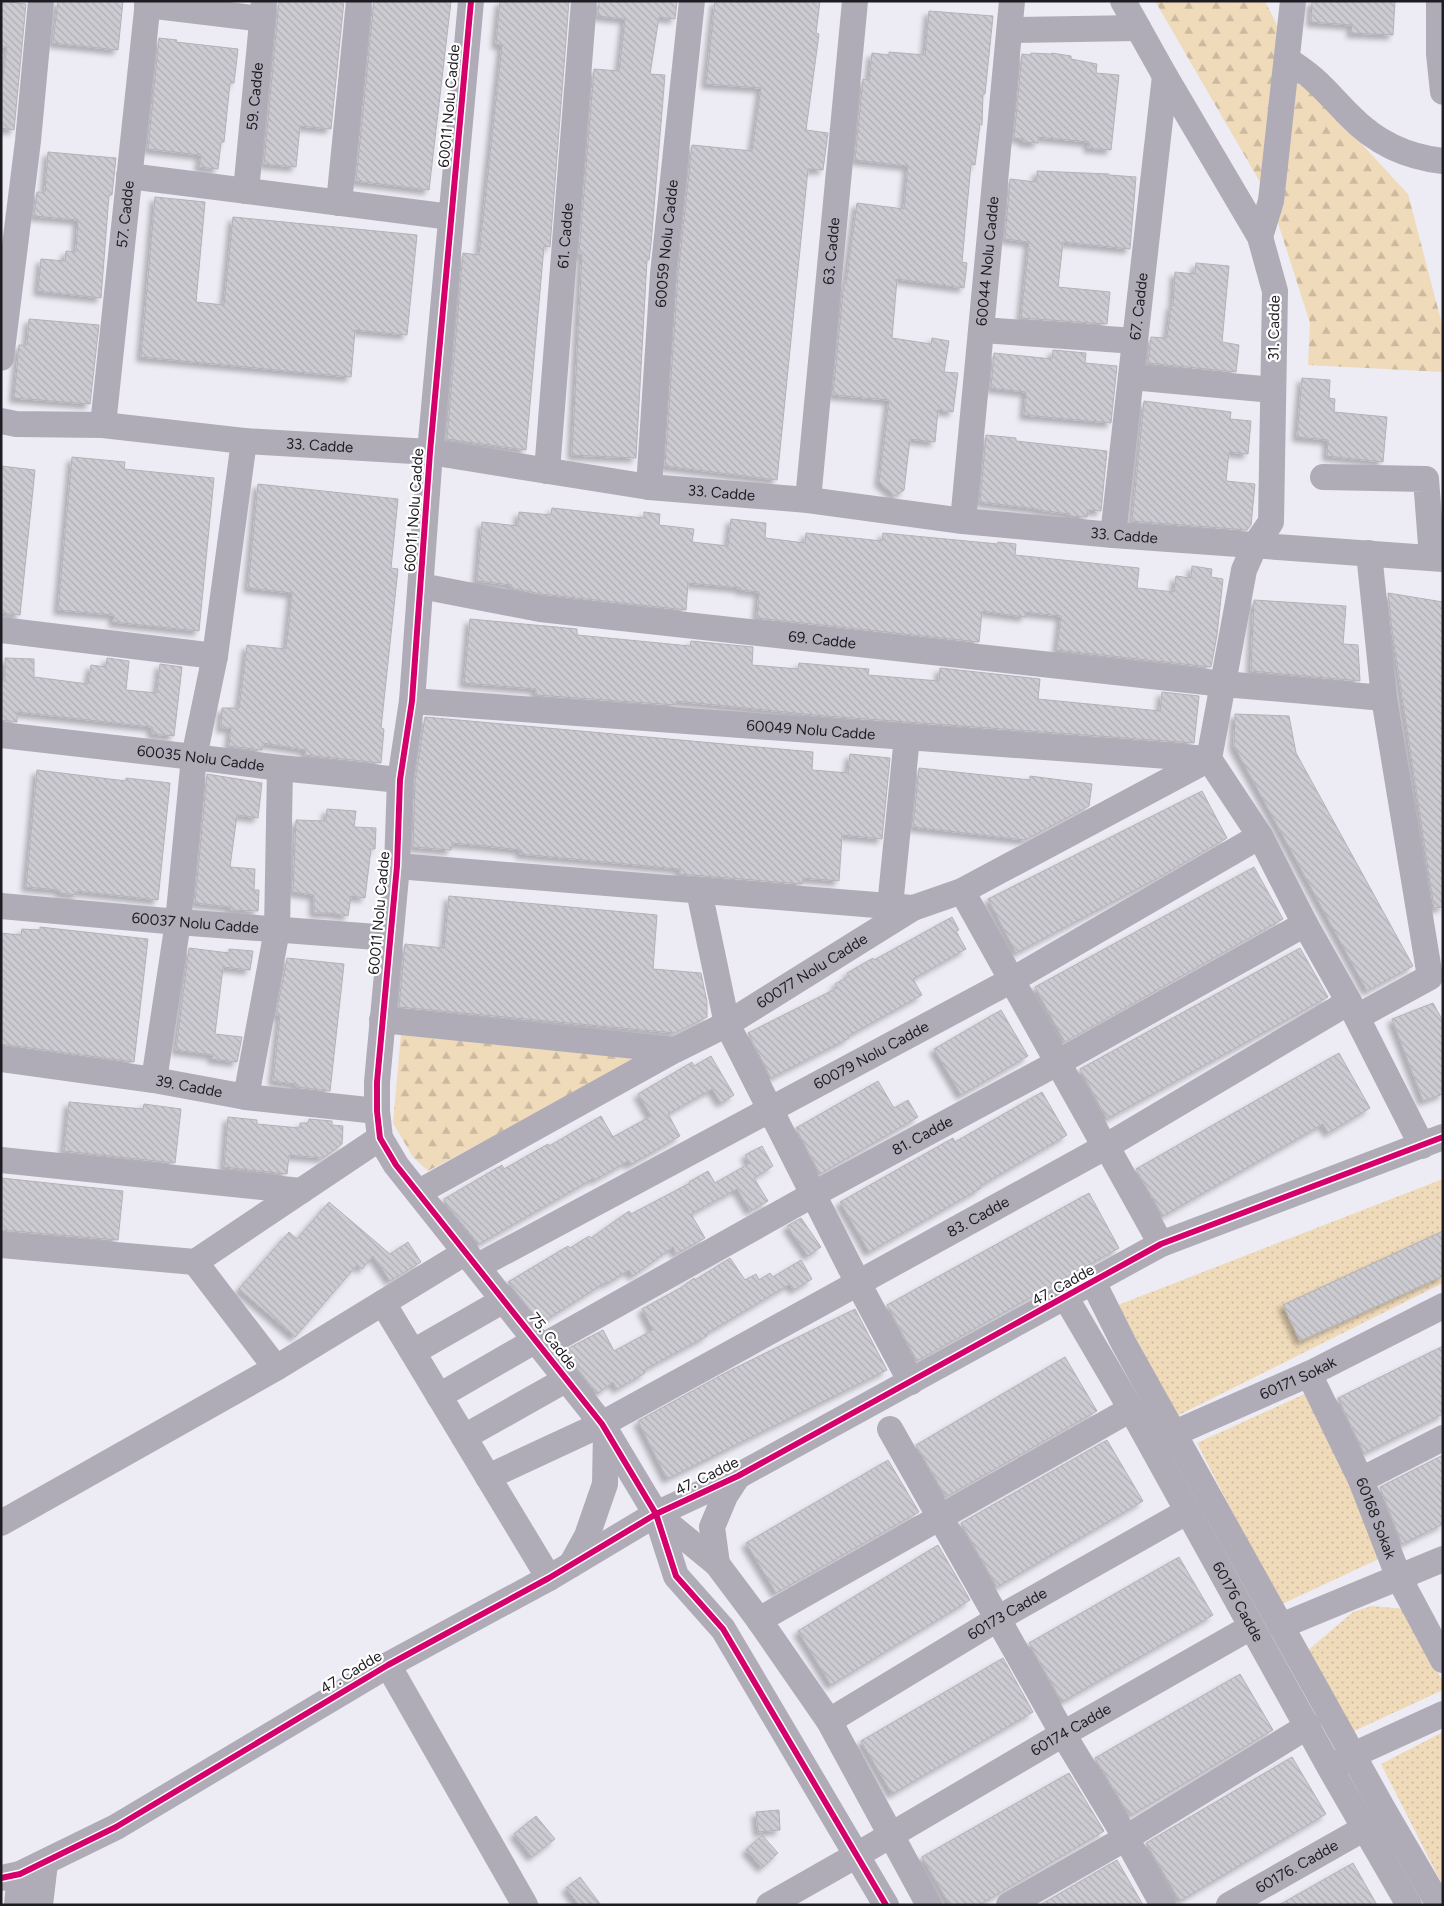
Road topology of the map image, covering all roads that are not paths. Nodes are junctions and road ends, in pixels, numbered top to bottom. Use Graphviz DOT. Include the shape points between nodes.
graph roads {
  1 [pos="41,1"];
  2 [pos="359,1"];
  3 [pos="471,1"];
  4 [pos="584,1"];
  5 [pos="692,1"];
  6 [pos="855,1"];
  7 [pos="1012,1"];
  8 [pos="1123,1"];
  9 [pos="1293,1"];
  10 [pos="1439,1"];
  11 [pos="148,3"];
  12 [pos="263,10"];
  13 [pos="1138,28"];
  14 [pos="1010,30"];
  15 [pos="1441,54"];
  16 [pos="1287,60"];
  17 [pos="1165,76"];
  18 [pos="1443,92"];
  19 [pos="1443,161"];
  20 [pos="129,176"];
  21 [pos="246,191"];
  22 [pos="339,202"];
  23 [pos="451,217"];
  24 [pos="1260,237"];
  25 [pos="982,330"];
  26 [pos="1135,341"];
  27 [pos="1,358"];
  28 [pos="1131,377"];
  29 [pos="1273,390"];
  30 [pos="1,420"];
  31 [pos="103,425"];
  32 [pos="244,441"];
  33 [pos="430,452"];
  34 [pos="547,471"];
  35 [pos="1323,477"];
  36 [pos="649,487"];
  37 [pos="808,500"];
  38 [pos="963,521"];
  39 [pos="1113,536"];
  40 [pos="1255,545"];
  41 [pos="1369,553"];
  42 [pos="1437,558"];
  43 [pos="421,586"];
  44 [pos="1,630"];
  45 [pos="215,656"];
  46 [pos="1224,684"];
  47 [pos="1384,698"];
  48 [pos="412,701"];
  49 [pos="1,735"];
  50 [pos="907,738"];
  51 [pos="194,757"];
  52 [pos="1209,760"];
  53 [pos="280,768"];
  54 [pos="400,780"];
  55 [pos="1260,836"];
  56 [pos="397,866"];
  57 [pos="699,890"];
  58 [pos="962,891"];
  59 [pos="1,906"];
  60 [pos="902,907"];
  61 [pos="178,922"];
  62 [pos="1305,924"];
  63 [pos="276,930"];
  64 [pos="390,938"];
  65 [pos="1436,974"];
  66 [pos="1012,980"];
  67 [pos="1353,1009"];
  68 [pos="382,1020"];
  69 [pos="728,1024"];
  70 [pos="675,1050"];
  71 [pos="1,1058"];
  72 [pos="1059,1062"];
  73 [pos="154,1080"];
  74 [pos="246,1097"];
  75 [pos="771,1109"];
  76 [pos="377,1111"];
  77 [pos="380,1138"];
  78 [pos="1432,1141"];
  79 [pos="1106,1147"];
  80 [pos="1,1160"];
  81 [pos="301,1191"];
  82 [pos="419,1192"];
  83 [pos="814,1194"];
  84 [pos="1161,1244"];
  85 [pos="1,1245"];
  86 [pos="472,1259"];
  87 [pos="195,1262"];
  88 [pos="1093,1282"];
  89 [pos="858,1283"];
  90 [pos="1066,1298"];
  91 [pos="504,1300"];
  92 [pos="383,1303"];
  93 [pos="1443,1306"];
  94 [pos="539,1344"];
  95 [pos="413,1352"];
  96 [pos="276,1368"];
  97 [pos="1310,1374"];
  98 [pos="567,1379"];
  99 [pos="911,1382"];
  100 [pos="439,1396"];
  101 [pos="1131,1409"];
  102 [pos="604,1427"];
  103 [pos="890,1429"];
  104 [pos="464,1437"];
  105 [pos="1443,1438"];
  106 [pos="1162,1439"];
  107 [pos="738,1476"];
  108 [pos="488,1477"];
  109 [pos="1361,1480"];
  110 [pos="1188,1511"];
  111 [pos="656,1514"];
  112 [pos="940,1517"];
  113 [pos="1,1523"];
  114 [pos="1443,1559"];
  115 [pos="717,1564"];
  116 [pos="560,1572"];
  117 [pos="1399,1578"];
  118 [pos="999,1618"];
  119 [pos="759,1620"];
  120 [pos="1281,1626"];
  121 [pos="1251,1627"];
  122 [pos="1443,1660"];
  123 [pos="388,1664"];
  124 [pos="1443,1714"];
  125 [pos="828,1721"];
  126 [pos="1308,1726"];
  127 [pos="1063,1734"];
  128 [pos="1353,1754"];
  129 [pos="1330,1768"];
  130 [pos="1365,1828"];
  131 [pos="890,1834"];
  132 [pos="1126,1838"];
  133 [pos="857,1855"];
  134 [pos="44,1862"];
  135 [pos="10,1876"];
  136 [pos="17,1905"];
  137 [pos="40,1905"];
  138 [pos="525,1905"];
  139 [pos="768,1905"];
  140 [pos="886,1905"];
  141 [pos="929,1905"];
  142 [pos="1008,1905"];
  143 [pos="1163,1905"];
  144 [pos="1229,1905"];
  145 [pos="1409,1905"];
  146 [pos="1439,1905"];
  1 -- 27 [label="street" via="28,141"];
  2 -- 22 [label="street"];
  3 -- 23 [label="street, 60011 Nolu Cadde"];
  4 -- 34 [label="street, 61. Cadde"];
  5 -- 36 [label="street, 60059 Nolu Cadde" via="663,274"];
  6 -- 37 [label="street, 63. Cadde"];
  7 -- 14 [label="street, 60044 Nolu Cadde"];
  8 -- 13 [label="street, 31. Cadde"];
  9 -- 16 [label="street"];
  10 -- 15 [label="street"];
  11 -- 12 [label="street"];
  11 -- 20 [label="street, 57. Cadde"];
  12 -- 21 [label="street, 59. Cadde"];
  13 -- 14 [label="street"];
  13 -- 17 [label="street, 31. Cadde"];
  14 -- 25 [label="street, 60044 Nolu Cadde"];
  15 -- 18 [label="street"];
  16 -- 19 [label="street" via="1320,83 1352,118 1381,141 1410,155"];
  16 -- 24 [label="street" via="1271,201"];
  17 -- 24 [label="street, 31. Cadde"];
  17 -- 26 [label="street, 67. Cadde"];
  20 -- 21 [label="street"];
  20 -- 31 [label="street, 57. Cadde"];
  21 -- 22 [label="street"];
  22 -- 23 [label="street"];
  23 -- 33 [label="street, 60011 Nolu Cadde"];
  24 -- 29 [label="street, 31. Cadde" via="1276,291"];
  25 -- 26 [label="street"];
  25 -- 38 [label="street, 60044 Nolu Cadde"];
  26 -- 28 [label="street, 67. Cadde"];
  28 -- 29 [label="street"];
  28 -- 39 [label="street, 67. Cadde"];
  29 -- 40 [label="street, 31. Cadde" via="1271,522"];
  30 -- 31 [label="street, 33. Cadde" via="16,424"];
  31 -- 32 [label="street, 33. Cadde"];
  32 -- 33 [label="street, 33. Cadde"];
  32 -- 45 [label="street"];
  33 -- 34 [label="street, 33. Cadde"];
  33 -- 43 [label="street, 60011 Nolu Cadde"];
  34 -- 36 [label="street, 33. Cadde"];
  35 -- 42 [label="street" via="1426,479"];
  36 -- 37 [label="street, 33. Cadde"];
  37 -- 38 [label="street, 33. Cadde"];
  38 -- 39 [label="street, 33. Cadde"];
  39 -- 40 [label="street, 33. Cadde"];
  40 -- 41 [label="street, 33. Cadde"];
  40 -- 46 [label="street, 31. Cadde" via="1244,570"];
  41 -- 42 [label="street, 33. Cadde"];
  41 -- 47 [label="street"];
  43 -- 46 [label="street, 69. Cadde" via="540,609"];
  43 -- 48 [label="street, 60011 Nolu Cadde"];
  44 -- 45 [label="street"];
  45 -- 51 [label="street"];
  46 -- 47 [label="street, 69. Cadde"];
  46 -- 52 [label="street, 31. Cadde"];
  47 -- 65 [label="street"];
  48 -- 50 [label="street, 60049 Nolu Cadde"];
  48 -- 54 [label="street, 60011 Nolu Cadde"];
  49 -- 51 [label="street, 60035 Nolu Cadde"];
  50 -- 52 [label="street, 60049 Nolu Cadde"];
  50 -- 60 [label="street"];
  51 -- 53 [label="street, 60035 Nolu Cadde"];
  51 -- 61 [label="street"];
  52 -- 55 [label="street"];
  52 -- 58 [label="street, 60077 Nolu Cadde"];
  53 -- 54 [label="street, 60035 Nolu Cadde"];
  53 -- 63 [label="street"];
  54 -- 56 [label="street, 60011 Nolu Cadde"];
  55 -- 62 [label="street"];
  55 -- 66 [label="street, 60079 Nolu Cadde"];
  56 -- 57 [label="street"];
  56 -- 64 [label="street, 60011 Nolu Cadde"];
  57 -- 60 [label="street"];
  57 -- 69 [label="street"];
  58 -- 60 [label="street, 60077 Nolu Cadde"];
  58 -- 66 [label="street"];
  59 -- 61 [label="street, 60037 Nolu Cadde"];
  60 -- 69 [label="street, 60077 Nolu Cadde"];
  61 -- 63 [label="street, 60037 Nolu Cadde"];
  61 -- 73 [label="street"];
  62 -- 67 [label="street"];
  62 -- 72 [label="street, 81. Cadde"];
  63 -- 64 [label="street, 60037 Nolu Cadde"];
  63 -- 74 [label="street"];
  64 -- 68 [label="street, 60011 Nolu Cadde"];
  65 -- 67 [label="street, 83. Cadde"];
  66 -- 72 [label="street"];
  66 -- 75 [label="street, 60079 Nolu Cadde"];
  67 -- 78 [label="street"];
  67 -- 79 [label="street, 83. Cadde"];
  68 -- 70 [label="street"];
  68 -- 76 [label="street, 60011 Nolu Cadde"];
  69 -- 70 [label="street, 60077 Nolu Cadde"];
  69 -- 75 [label="street"];
  70 -- 82 [label="street, 60077 Nolu Cadde"];
  71 -- 73 [label="street, 39. Cadde"];
  72 -- 79 [label="street"];
  72 -- 83 [label="street, 81. Cadde"];
  73 -- 74 [label="street, 39. Cadde"];
  74 -- 76 [label="street, 39. Cadde"];
  75 -- 83 [label="street"];
  75 -- 86 [label="street, 60079 Nolu Cadde"];
  76 -- 77 [label="street, 60011 Nolu Cadde"];
  77 -- 81 [label="street"];
  77 -- 82 [label="street, 75. Cadde" via="396,1165"];
  78 -- 84 [label="street, 47. Cadde"];
  79 -- 84 [label="street"];
  79 -- 89 [label="street, 83. Cadde"];
  80 -- 81 [label="street"];
  81 -- 87 [label="street"];
  82 -- 86 [label="street, 75. Cadde"];
  83 -- 89 [label="street"];
  83 -- 94 [label="street, 81. Cadde"];
  84 -- 88 [label="street, 47. Cadde"];
  85 -- 87 [label="street"];
  86 -- 91 [label="street, 75. Cadde"];
  86 -- 92 [label="street, 60079 Nolu Cadde"];
  87 -- 96 [label="street"];
  88 -- 90 [label="street, 47. Cadde"];
  88 -- 106 [label="street" via="1124,1344"];
  89 -- 99 [label="street"];
  89 -- 102 [label="street, 83. Cadde"];
  90 -- 99 [label="street, 47. Cadde"];
  90 -- 101 [label="street, 60176 Cadde"];
  91 -- 94 [label="street, 75. Cadde"];
  91 -- 95 [label="street"];
  92 -- 95 [label="street"];
  92 -- 96 [label="street, 60079 Nolu Cadde"];
  93 -- 97 [label="street, 60171 Sokak"];
  94 -- 98 [label="street, 75. Cadde"];
  94 -- 100 [label="street, 81. Cadde"];
  95 -- 100 [label="street"];
  96 -- 113 [label="street, 60079 Nolu Cadde"];
  97 -- 106 [label="street, 60171 Sokak"];
  97 -- 109 [label="street, 60168 Sokak"];
  98 -- 102 [label="street, 75. Cadde"];
  98 -- 104 [label="street"];
  99 -- 107 [label="street, 47. Cadde"];
  100 -- 104 [label="street"];
  101 -- 106 [label="street, 60176 Cadde"];
  101 -- 112 [label="street"];
  102 -- 108 [label="street, 83. Cadde"];
  102 -- 111 [label="street, 75. Cadde"];
  102 -- 116 [label="street" via="605,1484 587,1536"];
  103 -- 112 [label="street"];
  104 -- 108 [label="street"];
  105 -- 109 [label="street"];
  106 -- 110 [label="street, 60176 Cadde"];
  106 -- 120 [label="street"];
  107 -- 111 [label="street, 47. Cadde"];
  107 -- 115 [label="street" via="712,1527"];
  108 -- 116 [label="street"];
  109 -- 117 [label="street, 60168 Sokak"];
  110 -- 118 [label="street, 60173 Cadde"];
  110 -- 121 [label="street, 60176 Cadde"];
  111 -- 115 [label="street"];
  111 -- 116 [label="street, 47. Cadde"];
  111 -- 133 [label="street" via="676,1576 722,1629"];
  112 -- 118 [label="street"];
  112 -- 119 [label="street"];
  114 -- 117 [label="street"];
  115 -- 119 [label="street"];
  116 -- 123 [label="street, 47. Cadde"];
  117 -- 120 [label="street"];
  117 -- 122 [label="street, 60168 Sokak"];
  118 -- 125 [label="street, 60173 Cadde"];
  118 -- 127 [label="street"];
  119 -- 125 [label="street"];
  120 -- 128 [label="street"];
  121 -- 126 [label="street, 60176 Cadde"];
  121 -- 127 [label="street, 60174 Cadde"];
  123 -- 134 [label="street, 47. Cadde" via="116,1827"];
  123 -- 138 [label="street"];
  124 -- 128 [label="street"];
  125 -- 131 [label="street"];
  126 -- 129 [label="street, 60176 Cadde"];
  126 -- 132 [label="street"];
  127 -- 131 [label="street, 60174 Cadde"];
  127 -- 132 [label="street"];
  128 -- 129 [label="street"];
  128 -- 146 [label="street"];
  129 -- 130 [label="street, 60176 Cadde"];
  130 -- 144 [label="street, 60176. Cadde"];
  130 -- 145 [label="street, 60176 Cadde"];
  131 -- 133 [label="street, 60174 Cadde"];
  131 -- 141 [label="street"];
  132 -- 142 [label="street"];
  132 -- 143 [label="street"];
  133 -- 139 [label="street, 60174 Cadde"];
  133 -- 140 [label="street"];
  134 -- 135 [label="street, 47. Cadde"];
  134 -- 137 [label="street"];
  135 -- 136 [label="street"];
}
